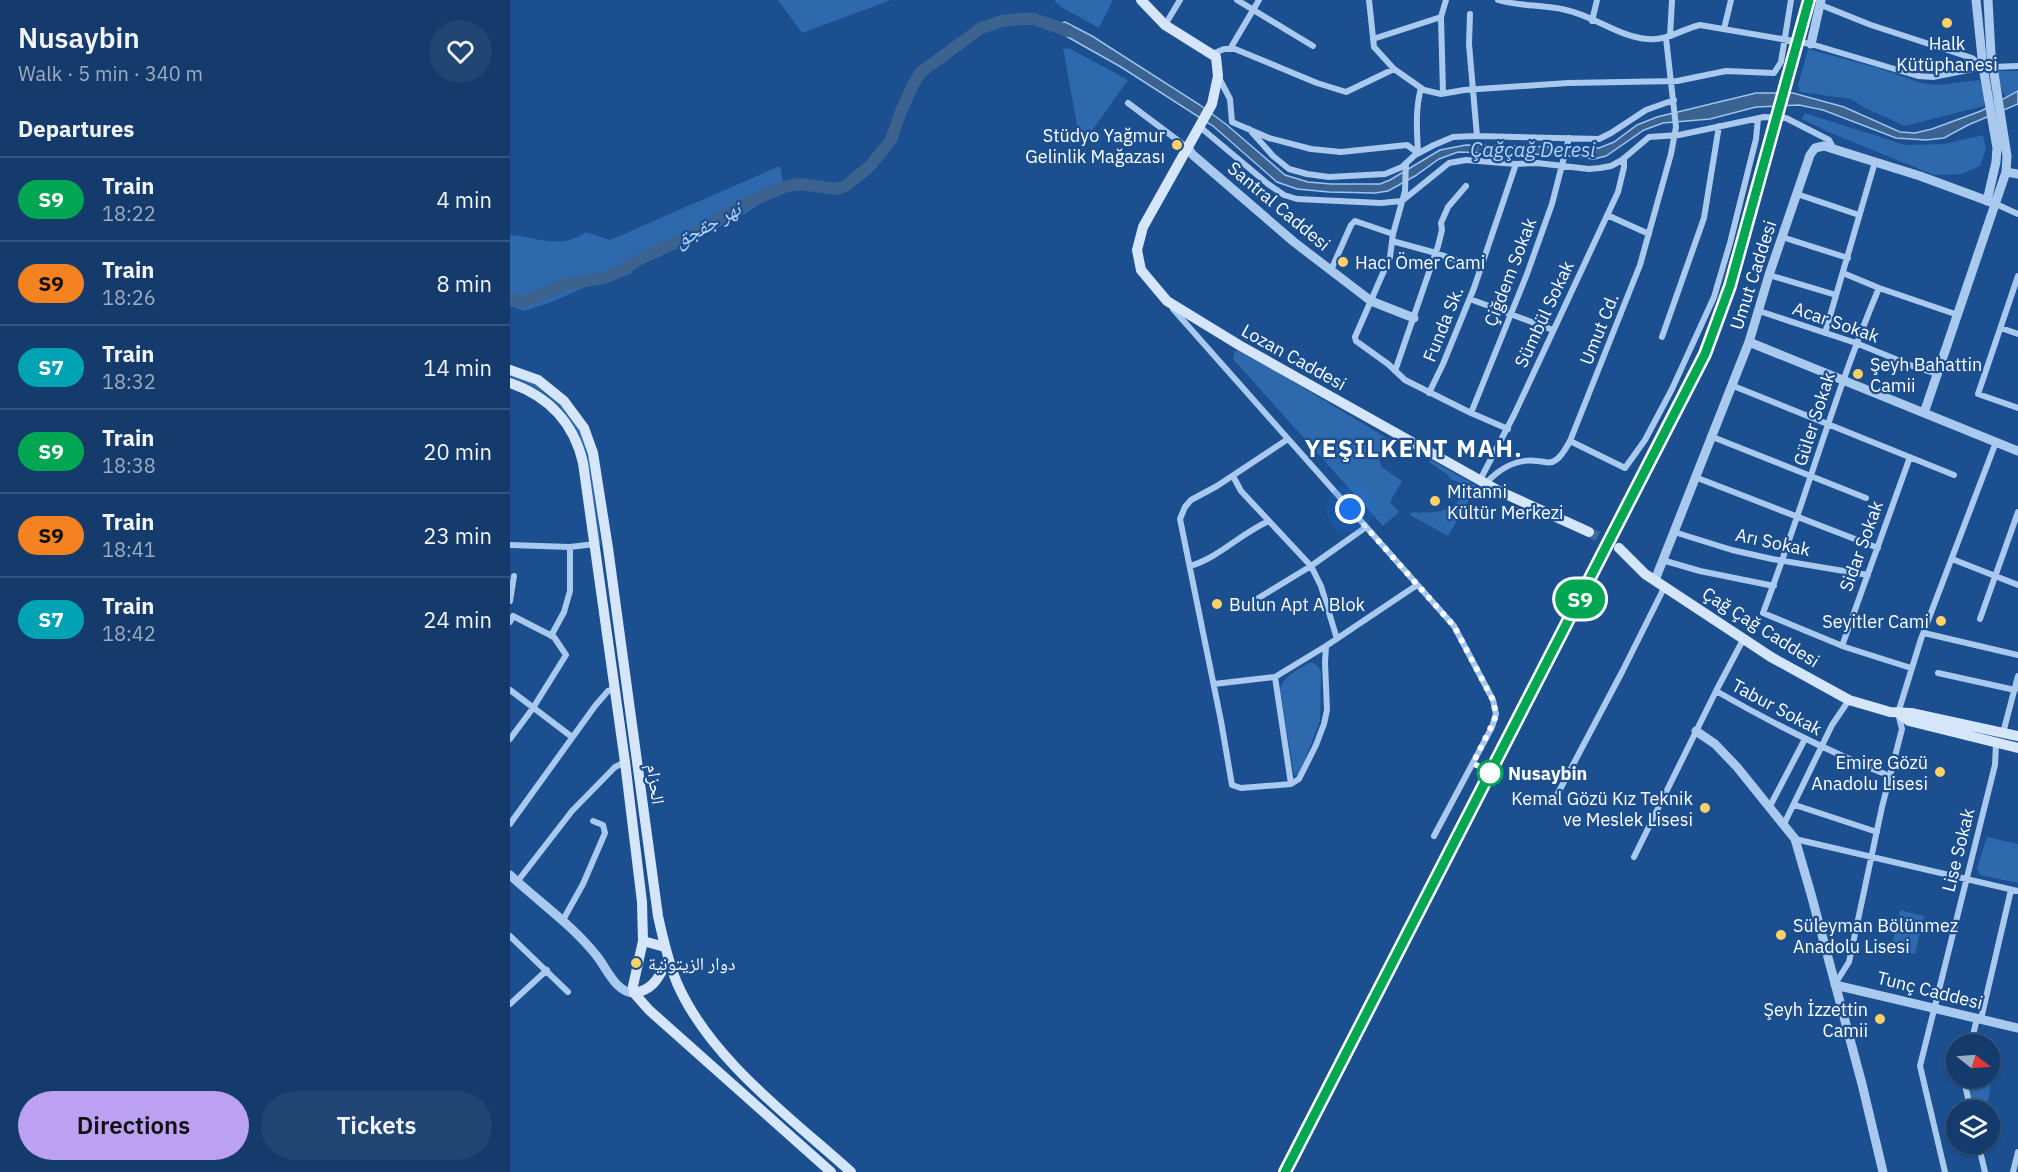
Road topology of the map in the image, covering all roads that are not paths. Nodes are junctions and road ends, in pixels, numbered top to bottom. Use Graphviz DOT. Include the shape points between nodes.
graph roads {
  1 [pos="1141,0"];
  2 [pos="1180,0"];
  3 [pos="1237,0"];
  4 [pos="1259,0"];
  5 [pos="1370,0"];
  6 [pos="1446,0"];
  7 [pos="1597,0"];
  8 [pos="1672,0"];
  9 [pos="1731,0"];
  10 [pos="1791,0"];
  11 [pos="1976,0"];
  12 [pos="1988,0"];
  13 [pos="1501,1"];
  14 [pos="1821,2"];
  15 [pos="1549,3"];
  16 [pos="1253,9"];
  17 [pos="1470,14"];
  18 [pos="1441,17"];
  19 [pos="1592,21"];
  20 [pos="1165,24"];
  21 [pos="1724,29"];
  22 [pos="1668,37"];
  23 [pos="1372,39"];
  24 [pos="1784,40"];
  25 [pos="1811,44"];
  26 [pos="1313,46"];
  27 [pos="1230,49"];
  28 [pos="1212,54"];
  29 [pos="2018,66"];
  30 [pos="1988,67"];
  31 [pos="1394,69"];
  32 [pos="1218,76"];
  33 [pos="1672,81"];
  34 [pos="1421,88"];
  35 [pos="1472,90"];
  36 [pos="1443,93"];
  37 [pos="1674,100"];
  38 [pos="1128,103"];
  39 [pos="1758,118"];
  40 [pos="1202,125"];
  41 [pos="1719,126"];
  42 [pos="1249,129"];
  43 [pos="1999,129"];
  44 [pos="1674,135"];
  45 [pos="1476,136"];
  46 [pos="1568,141"];
  47 [pos="1188,148"];
  48 [pos="1834,149"];
  49 [pos="1418,153"];
  50 [pos="1624,158"];
  51 [pos="1875,162"];
  52 [pos="1406,163"];
  53 [pos="1563,163"];
  54 [pos="1516,164"];
  55 [pos="2006,171"];
  56 [pos="2018,174"];
  57 [pos="1466,186"];
  58 [pos="1797,194"];
  59 [pos="1402,201"];
  60 [pos="1992,202"];
  61 [pos="2018,214"];
  62 [pos="1607,215"];
  63 [pos="1859,215"];
  64 [pos="1649,234"];
  65 [pos="1782,237"];
  66 [pos="1392,238"];
  67 [pos="1436,253"];
  68 [pos="1848,258"];
  69 [pos="1481,269"];
  70 [pos="1331,270"];
  71 [pos="1843,273"];
  72 [pos="1769,275"];
  73 [pos="2018,276"];
  74 [pos="1879,288"];
  75 [pos="1836,295"];
  76 [pos="1470,299"];
  77 [pos="1371,301"];
  78 [pos="1167,302"];
  79 [pos="1759,311"];
  80 [pos="1511,314"];
  81 [pos="1958,315"];
  82 [pos="1414,318"];
  83 [pos="2001,328"];
  84 [pos="1553,330"];
  85 [pos="1825,333"];
  86 [pos="2018,334"];
  87 [pos="1662,337"];
  88 [pos="1749,342"];
  89 [pos="1856,343"];
  90 [pos="510,370"];
  91 [pos="1395,371"];
  92 [pos="1937,374"];
  93 [pos="1842,381"];
  94 [pos="510,383"];
  95 [pos="1731,385"];
  96 [pos="1430,393"];
  97 [pos="2018,408"];
  98 [pos="1471,413"];
  99 [pos="1924,413"];
  100 [pos="1828,424"];
  101 [pos="1508,429"];
  102 [pos="1710,436"];
  103 [pos="1288,439"];
  104 [pos="1570,441"];
  105 [pos="1996,442"];
  106 [pos="2018,451"];
  107 [pos="1910,457"];
  108 [pos="1954,475"];
  109 [pos="1233,476"];
  110 [pos="1811,476"];
  111 [pos="1695,477"];
  112 [pos="1483,481"];
  113 [pos="1866,498"];
  114 [pos="2018,512"];
  115 [pos="1797,517"];
  116 [pos="1269,520"];
  117 [pos="1366,527"];
  118 [pos="1589,532"];
  119 [pos="1674,532"];
  120 [pos="510,545"];
  121 [pos="570,547"];
  122 [pos="595,547"];
  123 [pos="608,548"];
  124 [pos="1619,548"];
  125 [pos="1878,548"];
  126 [pos="1952,559"];
  127 [pos="1662,560"];
  128 [pos="1784,561"];
  129 [pos="1190,566"];
  130 [pos="1311,566"];
  131 [pos="1868,575"];
  132 [pos="514,576"];
  133 [pos="1994,576"];
  134 [pos="1654,580"];
  135 [pos="1417,585"];
  136 [pos="2018,585"];
  137 [pos="1665,586"];
  138 [pos="1774,586"];
  139 [pos="1257,599"];
  140 [pos="510,601"];
  141 [pos="511,617"];
  142 [pos="1980,619"];
  143 [pos="1924,633"];
  144 [pos="551,636"];
  145 [pos="1744,638"];
  146 [pos="1337,639"];
  147 [pos="1326,645"];
  148 [pos="1842,646"];
  149 [pos="2018,655"];
  150 [pos="1911,668"];
  151 [pos="1938,673"];
  152 [pos="2018,676"];
  153 [pos="1275,677"];
  154 [pos="1214,684"];
  155 [pos="615,689"];
  156 [pos="510,690"];
  157 [pos="2015,690"];
  158 [pos="1716,691"];
  159 [pos="1849,700"];
  160 [pos="2015,701"];
  161 [pos="533,708"];
  162 [pos="1898,713"];
  163 [pos="1696,731"];
  164 [pos="2003,732"];
  165 [pos="2018,736"];
  166 [pos="572,737"];
  167 [pos="510,739"];
  168 [pos="1805,739"];
  169 [pos="1996,744"];
  170 [pos="1822,747"];
  171 [pos="2018,748"];
  172 [pos="625,762"];
  173 [pos="1890,776"];
  174 [pos="1291,784"];
  175 [pos="1557,795"];
  176 [pos="1795,805"];
  177 [pos="1769,808"];
  178 [pos="593,821"];
  179 [pos="510,824"];
  180 [pos="1783,826"];
  181 [pos="1877,831"];
  182 [pos="1434,836"];
  183 [pos="1795,839"];
  184 [pos="1635,857"];
  185 [pos="1871,858"];
  186 [pos="514,879"];
  187 [pos="1966,880"];
  188 [pos="2015,891"];
  189 [pos="563,920"];
  190 [pos="511,938"];
  191 [pos="643,942"];
  192 [pos="664,947"];
  193 [pos="669,960"];
  194 [pos="547,970"];
  195 [pos="1835,985"];
  196 [pos="568,992"];
  197 [pos="634,993"];
  198 [pos="510,1004"];
  199 [pos="1933,1007"];
  200 [pos="1979,1018"];
  201 [pos="2018,1028"];
  202 [pos="1974,1034"];
  203 [pos="2018,1152"];
  204 [pos="1981,1154"];
  205 [pos="827,1171"];
  206 [pos="851,1172"];
  207 [pos="1883,1172"];
  208 [pos="1944,1172"];
  209 [pos="1985,1172"];
  210 [pos="2013,1172"];
  1 -- 20 [label="main road"];
  2 -- 20 [label="street"];
  3 -- 16 [label="street"];
  4 -- 16 [label="street"];
  5 -- 23 [label="street"];
  6 -- 18 [label="street"];
  7 -- 19 [label="street"];
  8 -- 22 [label="street, Umut Cd."];
  9 -- 21 [label="street"];
  10 -- 24 [label="street"];
  11 -- 30 [label="street"];
  12 -- 30 [label="street"];
  13 -- 15 [label="street" via="1513,5"];
  14 -- 25 [label="street"];
  14 -- 30 [label="street" via="1871,25 1972,58"];
  15 -- 19 [label="street"];
  16 -- 26 [label="street"];
  16 -- 27 [label="street"];
  17 -- 35 [label="street"];
  18 -- 23 [label="street"];
  18 -- 36 [label="street"];
  19 -- 22 [label="street" via="1647,39"];
  20 -- 28 [label="main road"];
  21 -- 22 [label="street" via="1700,25"];
  21 -- 24 [label="street"];
  22 -- 33 [label="street, Umut Cd."];
  23 -- 31 [label="street" via="1374,47"];
  24 -- 25 [label="street"];
  24 -- 33 [label="street" via="1781,62 1774,73 1726,71"];
  25 -- 30 [label="street" via="1918,76"];
  27 -- 28 [label="street"];
  27 -- 31 [label="street" via="1346,92"];
  28 -- 32 [label="main road" via="1216,57"];
  29 -- 30 [label="street"];
  30 -- 43 [label="street" via="1988,94"];
  30 -- 43 [label="street" via="1998,92"];
  31 -- 34 [label="street"];
  32 -- 40 [label="main road, Lozan Caddesi"];
  32 -- 42 [label="street" via="1230,99 1232,122"];
  33 -- 35 [label="street"];
  33 -- 37 [label="street, Umut Cd."];
  34 -- 36 [label="street"];
  34 -- 49 [label="street" via="1417,101"];
  35 -- 36 [label="street"];
  35 -- 45 [label="street"];
  37 -- 44 [label="street, Umut Cd."];
  37 -- 46 [label="street" via="1646,110 1599,139"];
  38 -- 47 [label="street"];
  39 -- 41 [label="street"];
  39 -- 48 [label="street" via="1786,118 1829,140"];
  39 -- 104 [label="street" via="1756,139 1714,297 1645,440 1625,468"];
  40 -- 47 [label="main road, Lozan Caddesi"];
  40 -- 59 [label="street" via="1284,195 1322,201"];
  41 -- 44 [label="street"];
  41 -- 87 [label="street" via="1704,218"];
  42 -- 49 [label="street" via="1311,149 1341,152 1407,145"];
  42 -- 52 [label="street" via="1289,169 1307,174 1385,174"];
  43 -- 55 [label="street" via="2007,156"];
  43 -- 60 [label="street"];
  44 -- 50 [label="street" via="1649,138"];
  44 -- 64 [label="street, Umut Cd."];
  45 -- 46 [label="street"];
  45 -- 49 [label="street" via="1453,137"];
  46 -- 53 [label="street, Çiğdem Sokak"];
  47 -- 70 [label="street, Santral Caddesi" via="1258,212"];
  47 -- 78 [label="main road, Lozan Caddesi" via="1143,227 1137,250 1141,270"];
  48 -- 51 [label="street"];
  48 -- 58 [label="street, Umut Caddesi" via="1815,148"];
  49 -- 52 [label="street"];
  50 -- 53 [label="street" via="1611,166 1589,169"];
  50 -- 62 [label="street, Sümbül Sokak" via="1618,192"];
  51 -- 60 [label="street"];
  51 -- 63 [label="street"];
  52 -- 59 [label="street"];
  53 -- 54 [label="street"];
  53 -- 80 [label="street, Çiğdem Sokak"];
  54 -- 59 [label="street" via="1466,160 1449,163"];
  54 -- 69 [label="street, Funda Sk."];
  55 -- 56 [label="street"];
  55 -- 60 [label="street"];
  57 -- 67 [label="street" via="1448,207"];
  58 -- 63 [label="street"];
  58 -- 65 [label="street, Umut Caddesi"];
  59 -- 66 [label="street"];
  60 -- 61 [label="street"];
  60 -- 81 [label="street"];
  62 -- 64 [label="street"];
  62 -- 84 [label="street, Sümbül Sokak"];
  63 -- 68 [label="street"];
  64 -- 104 [label="street, Umut Cd."];
  65 -- 68 [label="street"];
  65 -- 72 [label="street, Umut Caddesi"];
  66 -- 67 [label="street"];
  66 -- 70 [label="street" via="1355,221"];
  66 -- 77 [label="street" via="1390,257"];
  67 -- 69 [label="street"];
  67 -- 82 [label="street"];
  68 -- 71 [label="street"];
  69 -- 76 [label="street, Funda Sk."];
  70 -- 77 [label="street, Santral Caddesi"];
  71 -- 74 [label="street"];
  71 -- 75 [label="street"];
  72 -- 75 [label="street"];
  72 -- 79 [label="street, Umut Caddesi"];
  73 -- 83 [label="street"];
  74 -- 81 [label="street"];
  74 -- 89 [label="street, Güler Sokak"];
  75 -- 85 [label="street"];
  76 -- 80 [label="street"];
  76 -- 96 [label="street, Funda Sk."];
  77 -- 82 [label="street, Santral Caddesi"];
  77 -- 91 [label="street" via="1356,341"];
  78 -- 103 [label="street"];
  78 -- 112 [label="main road, Lozan Caddesi"];
  79 -- 85 [label="street, Acar Sokak"];
  79 -- 88 [label="street, Umut Caddesi"];
  80 -- 84 [label="street"];
  80 -- 98 [label="street, Çiğdem Sokak"];
  81 -- 92 [label="street"];
  82 -- 91 [label="street"];
  83 -- 86 [label="street"];
  83 -- 97 [label="street" via="1978,394"];
  84 -- 101 [label="street, Sümbül Sokak"];
  85 -- 89 [label="street, Acar Sokak"];
  88 -- 93 [label="street"];
  88 -- 95 [label="street, Umut Caddesi"];
  89 -- 92 [label="street, Acar Sokak"];
  89 -- 93 [label="street, Güler Sokak"];
  90 -- 123 [label="main road, الحزام" via="538,380 556,392 584,428 596,469"];
  91 -- 96 [label="street"];
  92 -- 99 [label="street"];
  93 -- 99 [label="street"];
  93 -- 100 [label="street, Güler Sokak"];
  94 -- 122 [label="main road, الحزام" via="548,403 573,432 583,463"];
  95 -- 100 [label="street"];
  95 -- 102 [label="street, Umut Caddesi"];
  96 -- 98 [label="street"];
  98 -- 101 [label="street"];
  99 -- 105 [label="street"];
  100 -- 107 [label="street"];
  100 -- 110 [label="street, Güler Sokak"];
  101 -- 112 [label="street, Sümbül Sokak"];
  102 -- 110 [label="street"];
  102 -- 111 [label="street, Umut Caddesi"];
  103 -- 109 [label="street"];
  103 -- 117 [label="street"];
  104 -- 112 [label="street, Umut Cd." via="1556,460 1509,464"];
  105 -- 106 [label="street"];
  105 -- 126 [label="street"];
  107 -- 108 [label="street"];
  107 -- 125 [label="street, Sidar Sokak"];
  109 -- 116 [label="street"];
  109 -- 129 [label="street" via="1191,500 1182,513"];
  110 -- 113 [label="street"];
  110 -- 115 [label="street, Güler Sokak"];
  111 -- 115 [label="street"];
  111 -- 119 [label="street, Umut Caddesi"];
  112 -- 118 [label="main road, Lozan Caddesi"];
  114 -- 133 [label="street"];
  115 -- 125 [label="street"];
  115 -- 128 [label="street, Güler Sokak"];
  116 -- 129 [label="street"];
  116 -- 130 [label="street"];
  117 -- 130 [label="street"];
  117 -- 135 [label="street"];
  119 -- 127 [label="street, Umut Caddesi"];
  119 -- 128 [label="street, Arı Sokak"];
  120 -- 121 [label="street"];
  121 -- 122 [label="street"];
  121 -- 144 [label="street" via="570,591"];
  122 -- 123 [label="main road"];
  122 -- 155 [label="main road, الحزام"];
  123 -- 192 [label="main road, الحزام"];
  124 -- 134 [label="main road, Çağ Çağ Caddesi"];
  125 -- 131 [label="street, Sidar Sokak"];
  126 -- 133 [label="street"];
  126 -- 143 [label="street"];
  127 -- 134 [label="street, Umut Caddesi"];
  127 -- 138 [label="street"];
  128 -- 131 [label="street, Arı Sokak"];
  128 -- 138 [label="street, Güler Sokak"];
  129 -- 154 [label="street"];
  130 -- 139 [label="street"];
  130 -- 146 [label="street" via="1322,586"];
  131 -- 148 [label="street, Sidar Sokak"];
  132 -- 140 [label="street"];
  133 -- 136 [label="street"];
  133 -- 142 [label="street"];
  134 -- 137 [label="main road, Çağ Çağ Caddesi"];
  135 -- 146 [label="street"];
  135 -- 182 [label="street" via="1454,626 1493,700 1496,714"];
  137 -- 145 [label="main road, Çağ Çağ Caddesi"];
  137 -- 175 [label="street"];
  138 -- 148 [label="street, Güler Sokak" via="1763,613"];
  141 -- 144 [label="street"];
  143 -- 149 [label="street"];
  143 -- 150 [label="street"];
  144 -- 161 [label="street" via="566,655"];
  145 -- 158 [label="street"];
  145 -- 159 [label="main road, Çağ Çağ Caddesi"];
  146 -- 147 [label="street"];
  147 -- 153 [label="street"];
  147 -- 174 [label="street" via="1324,724 1304,772"];
  148 -- 150 [label="street"];
  150 -- 162 [label="street"];
  151 -- 157 [label="street"];
  152 -- 157 [label="street"];
  153 -- 154 [label="street"];
  153 -- 174 [label="street"];
  154 -- 174 [label="street" via="1232,785 1241,788"];
  155 -- 166 [label="street" via="608,690"];
  155 -- 172 [label="main road, الحزام"];
  156 -- 161 [label="street"];
  157 -- 160 [label="street"];
  158 -- 163 [label="street"];
  158 -- 168 [label="street, Tabur Sokak"];
  159 -- 162 [label="main road, Çağ Çağ Caddesi"];
  159 -- 170 [label="street"];
  160 -- 164 [label="street"];
  161 -- 166 [label="street"];
  161 -- 167 [label="street"];
  162 -- 164 [label="main road"];
  162 -- 169 [label="main road" via="1909,721"];
  162 -- 173 [label="street" via="1902,729"];
  163 -- 177 [label="street" via="1716,744"];
  163 -- 184 [label="street"];
  164 -- 165 [label="main road"];
  166 -- 179 [label="street"];
  168 -- 170 [label="street, Tabur Sokak"];
  168 -- 177 [label="street"];
  169 -- 171 [label="main road"];
  169 -- 187 [label="street, Lise Sokak" via="1995,765"];
  170 -- 173 [label="street, Tabur Sokak"];
  170 -- 176 [label="street"];
  172 -- 186 [label="street" via="615,767 572,811"];
  172 -- 191 [label="main road, الحزام"];
  173 -- 181 [label="street"];
  176 -- 180 [label="street"];
  176 -- 181 [label="street"];
  177 -- 180 [label="street"];
  178 -- 189 [label="street" via="603,825 605,833"];
  180 -- 183 [label="street"];
  181 -- 185 [label="street"];
  183 -- 185 [label="street"];
  183 -- 195 [label="street"];
  185 -- 187 [label="street"];
  185 -- 195 [label="street" via="1849,962"];
  186 -- 189 [label="street"];
  187 -- 188 [label="street"];
  187 -- 199 [label="street, Lise Sokak"];
  188 -- 200 [label="street"];
  189 -- 197 [label="street" via="618,987"];
  190 -- 194 [label="street"];
  191 -- 192 [label="main road"];
  191 -- 197 [label="main road, الحزام"];
  192 -- 193 [label="main road, الحزام"];
  193 -- 197 [label="main road" via="654,984"];
  193 -- 206 [label="main road, الحزام" via="687,1002 717,1047"];
  194 -- 196 [label="street"];
  194 -- 198 [label="street"];
  195 -- 199 [label="street, Tunç Caddesi"];
  195 -- 207 [label="street"];
  197 -- 205 [label="main road"];
  199 -- 200 [label="street, Tunç Caddesi"];
  199 -- 208 [label="street, Lise Sokak" via="1920,1066"];
  200 -- 201 [label="street, Tunç Caddesi"];
  200 -- 202 [label="street"];
  203 -- 210 [label="street"];
  204 -- 209 [label="street"];
}
